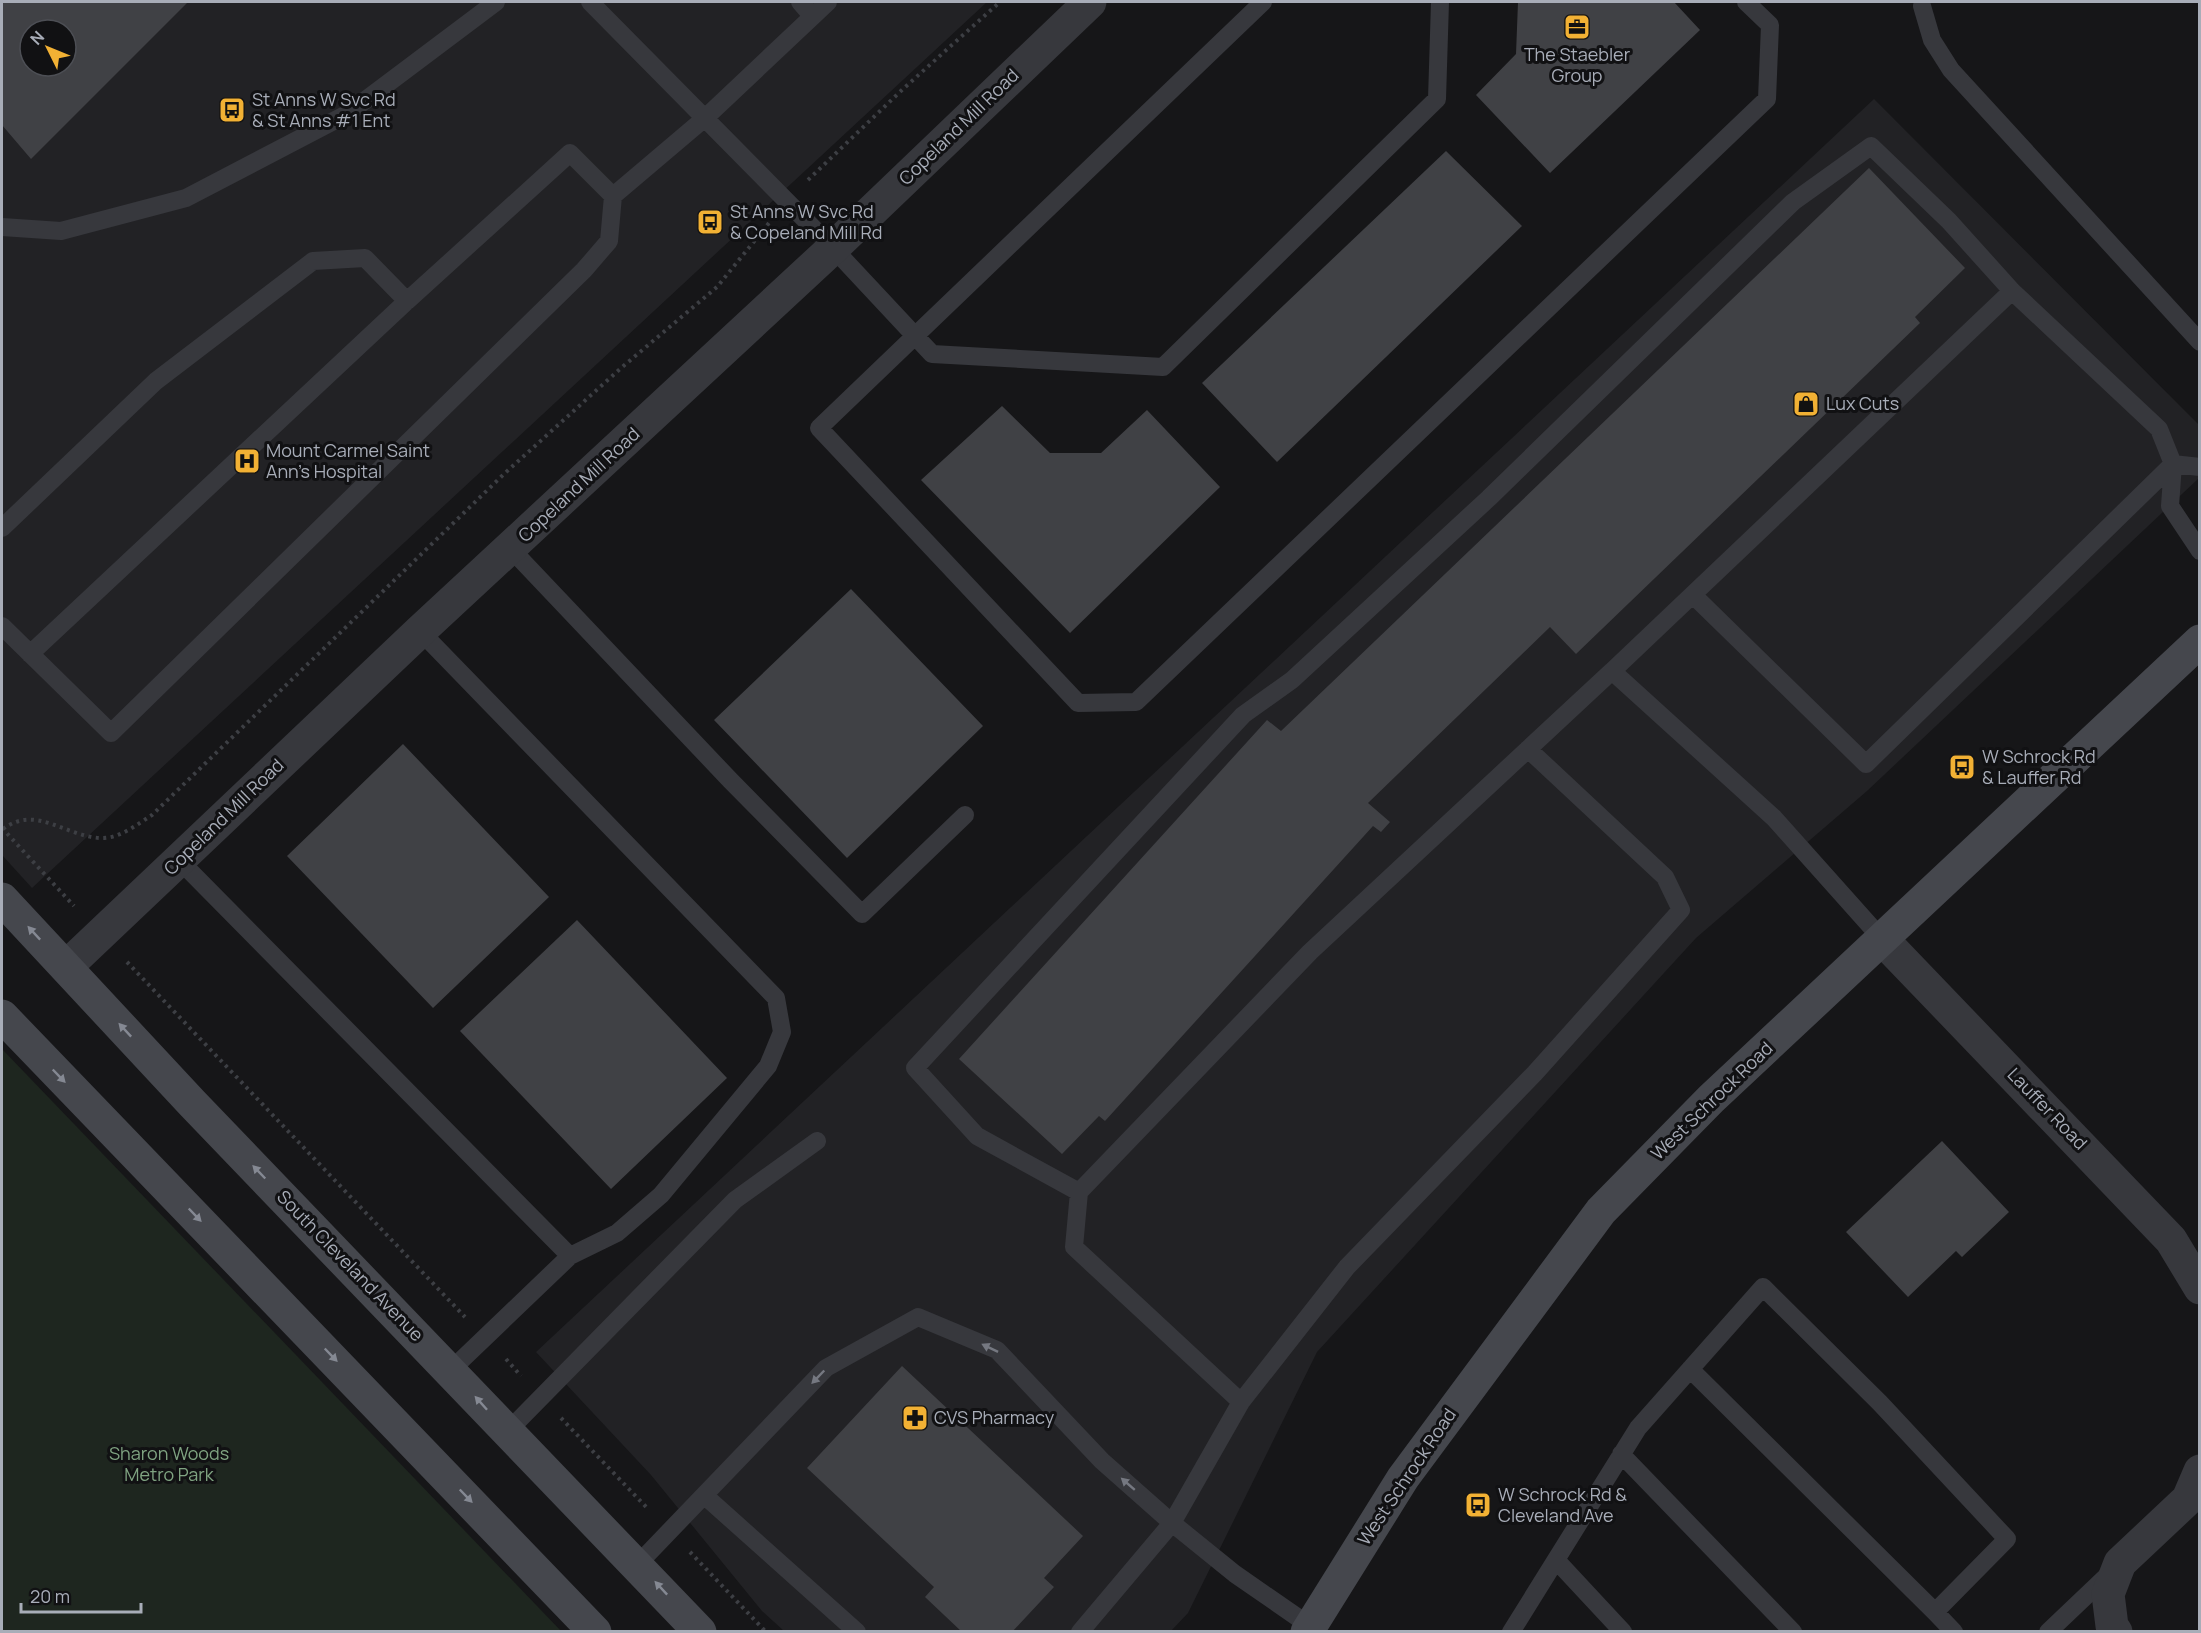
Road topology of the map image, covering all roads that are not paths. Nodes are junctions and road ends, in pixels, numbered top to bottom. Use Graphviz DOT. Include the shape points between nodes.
graph roads {
  1 [pos="496,2"];
  2 [pos="590,2"];
  3 [pos="800,2"];
  4 [pos="828,2"];
  5 [pos="1090,2"];
  6 [pos="1263,2"];
  7 [pos="1440,2"];
  8 [pos="1746,2"];
  9 [pos="1922,6"];
  10 [pos="813,16"];
  11 [pos="705,118"];
  12 [pos="613,196"];
  13 [pos="2,227"];
  14 [pos="833,248"];
  15 [pos="2012,291"];
  16 [pos="407,301"];
  17 [pos="915,337"];
  18 [pos="2199,342"];
  19 [pos="2174,464"];
  20 [pos="2199,467"];
  21 [pos="2,528"];
  22 [pos="510,548"];
  23 [pos="2199,551"];
  24 [pos="1693,595"];
  25 [pos="2,626"];
  26 [pos="420,631"];
  27 [pos="2199,641"];
  28 [pos="30,654"];
  29 [pos="1608,675"];
  30 [pos="1528,749"];
  31 [pos="965,814"];
  32 [pos="179,860"];
  33 [pos="2,899"];
  34 [pos="1882,939"];
  35 [pos="66,967"];
  36 [pos="2,1016"];
  37 [pos="817,1141"];
  38 [pos="1079,1192"];
  39 [pos="570,1256"];
  40 [pos="2199,1288"];
  41 [pos="1690,1369"];
  42 [pos="451,1370"];
  43 [pos="1241,1402"];
  44 [pos="507,1432"];
  45 [pos="1621,1454"];
  46 [pos="2199,1471"];
  47 [pos="705,1496"];
  48 [pos="1172,1523"];
  49 [pos="1556,1560"];
  50 [pos="2120,1563"];
  51 [pos="638,1564"];
  52 [pos="1935,1612"];
  53 [pos="1308,1629"];
  54 [pos="595,1632"];
  55 [pos="700,1632"];
  56 [pos="857,1632"];
  57 [pos="1080,1632"];
  58 [pos="1511,1632"];
  59 [pos="1623,1632"];
  60 [pos="1793,1632"];
  61 [pos="1954,1632"];
  62 [pos="2048,1632"];
  63 [pos="2116,1632"];
  1 -- 13 [label="lane" via="347,114 186,198 61,231"];
  2 -- 11 [label="lane"];
  3 -- 10 [label="lane"];
  4 -- 10 [label="lane"];
  5 -- 14 [label="street, Copeland Mill Road"];
  6 -- 17 [label="lane"];
  7 -- 17 [label="lane" via="1437,99 1163,367 932,354"];
  8 -- 17 [label="lane" via="1770,25 1767,99 1136,702 1078,702 819,428"];
  9 -- 18 [label="lane" via="1932,40 1951,70"];
  10 -- 11 [label="lane"];
  11 -- 12 [label="lane"];
  11 -- 14 [label="lane"];
  12 -- 16 [label="lane" via="570,153"];
  12 -- 28 [label="lane" via="609,241 584,270 111,733"];
  14 -- 17 [label="lane"];
  14 -- 22 [label="street, Copeland Mill Road"];
  15 -- 19 [label="lane" via="2159,429"];
  15 -- 24 [label="lane"];
  15 -- 38 [label="lane" via="1949,221 1871,146 1793,202 1489,498 1292,680 1243,715 915,1068 977,1136"];
  16 -- 21 [label="lane" via="365,258 313,261 156,381"];
  16 -- 28 [label="lane"];
  19 -- 20 [label="lane"];
  19 -- 23 [label="lane" via="2170,506"];
  19 -- 24 [label="lane" via="1866,764"];
  22 -- 26 [label="street, Copeland Mill Road"];
  22 -- 31 [label="lane" via="862,914"];
  24 -- 29 [label="lane"];
  25 -- 28 [label="lane"];
  26 -- 32 [label="street, Copeland Mill Road"];
  26 -- 39 [label="lane" via="776,998 782,1032 768,1066 661,1195 616,1233"];
  27 -- 34 [label="main road, West Schrock Road"];
  29 -- 30 [label="lane"];
  29 -- 34 [label="lane" via="1612,672 1774,818"];
  30 -- 38 [label="lane" via="1310,952"];
  30 -- 43 [label="lane" via="1665,877 1681,910 1535,1073 1347,1266"];
  32 -- 35 [label="street, Copeland Mill Road"];
  32 -- 39 [label="lane"];
  35 -- 33 [label="main road, South Cleveland Avenue, one-way"];
  34 -- 40 [label="street, Lauffer Road" via="2171,1240"];
  34 -- 53 [label="main road, West Schrock Road" via="1710,1100 1601,1211 1403,1478"];
  42 -- 35 [label="main road, South Cleveland Avenue, one-way"];
  36 -- 54 [label="main road, one-way"];
  37 -- 44 [label="lane" via="735,1200"];
  38 -- 43 [label="lane" via="1074,1247"];
  39 -- 42 [label="lane"];
  41 -- 45 [label="lane" via="1638,1428"];
  41 -- 52 [label="lane"];
  41 -- 52 [label="lane" via="1763,1287 1880,1403 2007,1539"];
  44 -- 42 [label="main road, South Cleveland Avenue, one-way"];
  43 -- 48 [label="lane"];
  44 -- 51 [label="main road, South Cleveland Avenue"];
  45 -- 49 [label="lane"];
  45 -- 60 [label="lane"];
  46 -- 50 [label="street" via="2188,1499"];
  48 -- 47 [label="lane, one-way" via="1102,1461 997,1350 918,1317 826,1368"];
  47 -- 51 [label="lane"];
  47 -- 56 [label="lane"];
  48 -- 53 [label="lane"];
  48 -- 57 [label="lane"];
  49 -- 58 [label="lane"];
  49 -- 59 [label="lane"];
  50 -- 62 [label="lane"];
  50 -- 63 [label="street" via="2108,1594"];
  55 -- 51 [label="main road, South Cleveland Avenue, one-way"];
  52 -- 61 [label="lane"];
}
